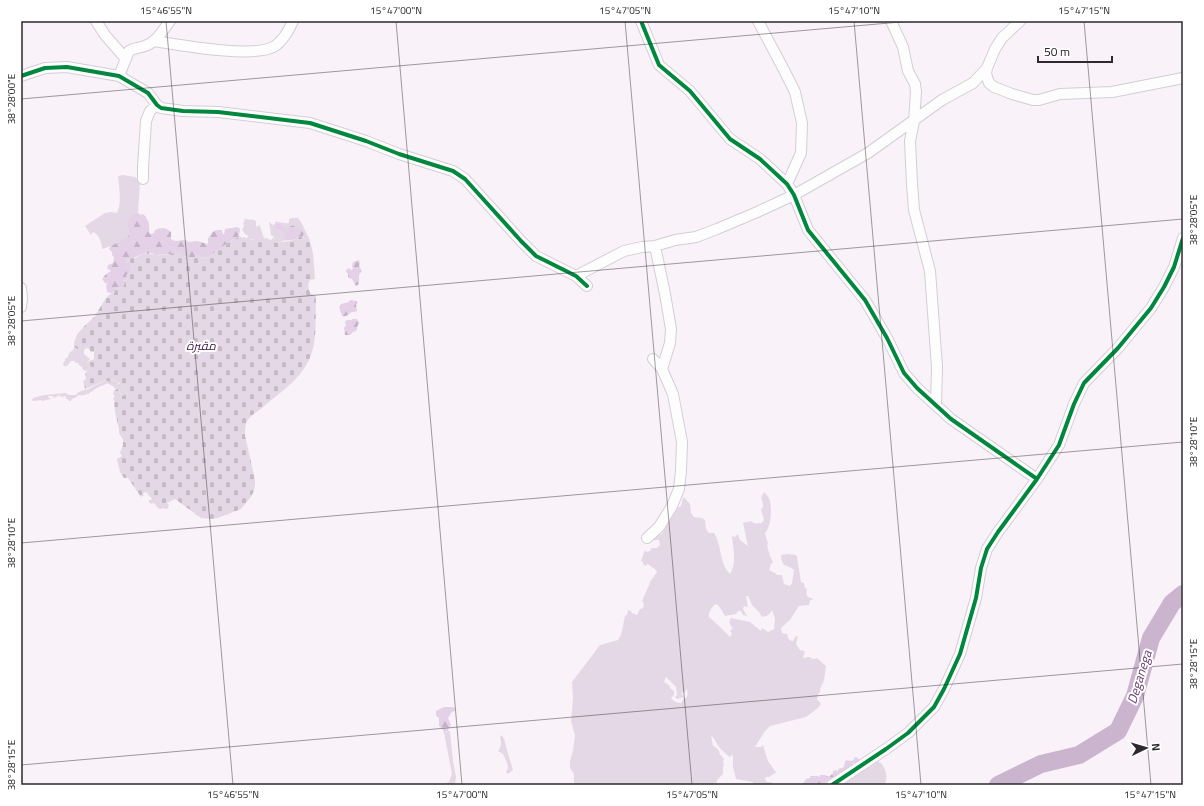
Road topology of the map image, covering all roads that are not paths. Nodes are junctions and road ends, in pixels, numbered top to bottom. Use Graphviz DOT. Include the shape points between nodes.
graph roads {
  1 [pos="96,21"];
  2 [pos="170,21"];
  3 [pos="293,21"];
  4 [pos="641,21"];
  5 [pos="758,21"];
  6 [pos="891,21"];
  7 [pos="1020,21"];
  8 [pos="154,41"];
  9 [pos="126,59"];
  10 [pos="987,68"];
  11 [pos="21,76"];
  12 [pos="119,76"];
  13 [pos="1183,78"];
  14 [pos="970,85"];
  15 [pos="994,87"];
  16 [pos="157,105"];
  17 [pos="914,121"];
  18 [pos="143,178"];
  19 [pos="786,184"];
  20 [pos="794,195"];
  21 [pos="1183,238"];
  22 [pos="654,246"];
  23 [pos="576,276"];
  24 [pos="586,286"];
  25 [pos="21,288"];
  26 [pos="21,307"];
  27 [pos="653,359"];
  28 [pos="662,369"];
  29 [pos="936,405"];
  30 [pos="1037,480"];
  31 [pos="647,538"];
  32 [pos="832,785"];
  1 -- 9 [label="street" via="104,35"];
  2 -- 8 [label="street"];
  3 -- 8 [label="street" via="284,38 265,50 228,51"];
  4 -- 19 [label="street" via="659,65 690,91 730,138 760,159"];
  5 -- 19 [label="street" via="794,92 802,123 801,153"];
  6 -- 17 [label="street" via="915,84"];
  7 -- 10 [label="street" via="1002,38"];
  8 -- 9 [label="street" via="132,49"];
  9 -- 12 [label="street"];
  10 -- 14 [label="street"];
  10 -- 15 [label="street" via="987,80"];
  11 -- 12 [label="street" via="45,68 67,67"];
  12 -- 16 [label="street" via="148,93"];
  13 -- 15 [label="street" via="1112,92 1060,94 1039,100"];
  14 -- 15 [label="street"];
  14 -- 17 [label="street" via="942,100"];
  16 -- 18 [label="street" via="150,111 146,122"];
  16 -- 23 [label="street" via="168,109 310,123 453,171 465,179 536,256"];
  17 -- 20 [label="street" via="868,153"];
  17 -- 29 [label="street" via="910,142 914,210 930,271 938,367"];
  19 -- 20 [label="street"];
  20 -- 22 [label="street" via="717,229"];
  20 -- 29 [label="street" via="808,230 865,300 904,373"];
  21 -- 30 [label="street" via="1174,267 1151,308 1118,348 1084,382 1059,445"];
  22 -- 23 [label="street" via="624,251"];
  22 -- 28 [label="street" via="671,329 670,343"];
  23 -- 24 [label="street"];
  25 -- 26 [label="street"];
  27 -- 28 [label="street"];
  28 -- 31 [label="street" via="673,394 678,419 682,442 681,471 679,489 672,506 660,527"];
  29 -- 30 [label="street" via="951,419"];
  30 -- 32 [label="street" via="987,549 960,654 934,707 908,733"];
}
